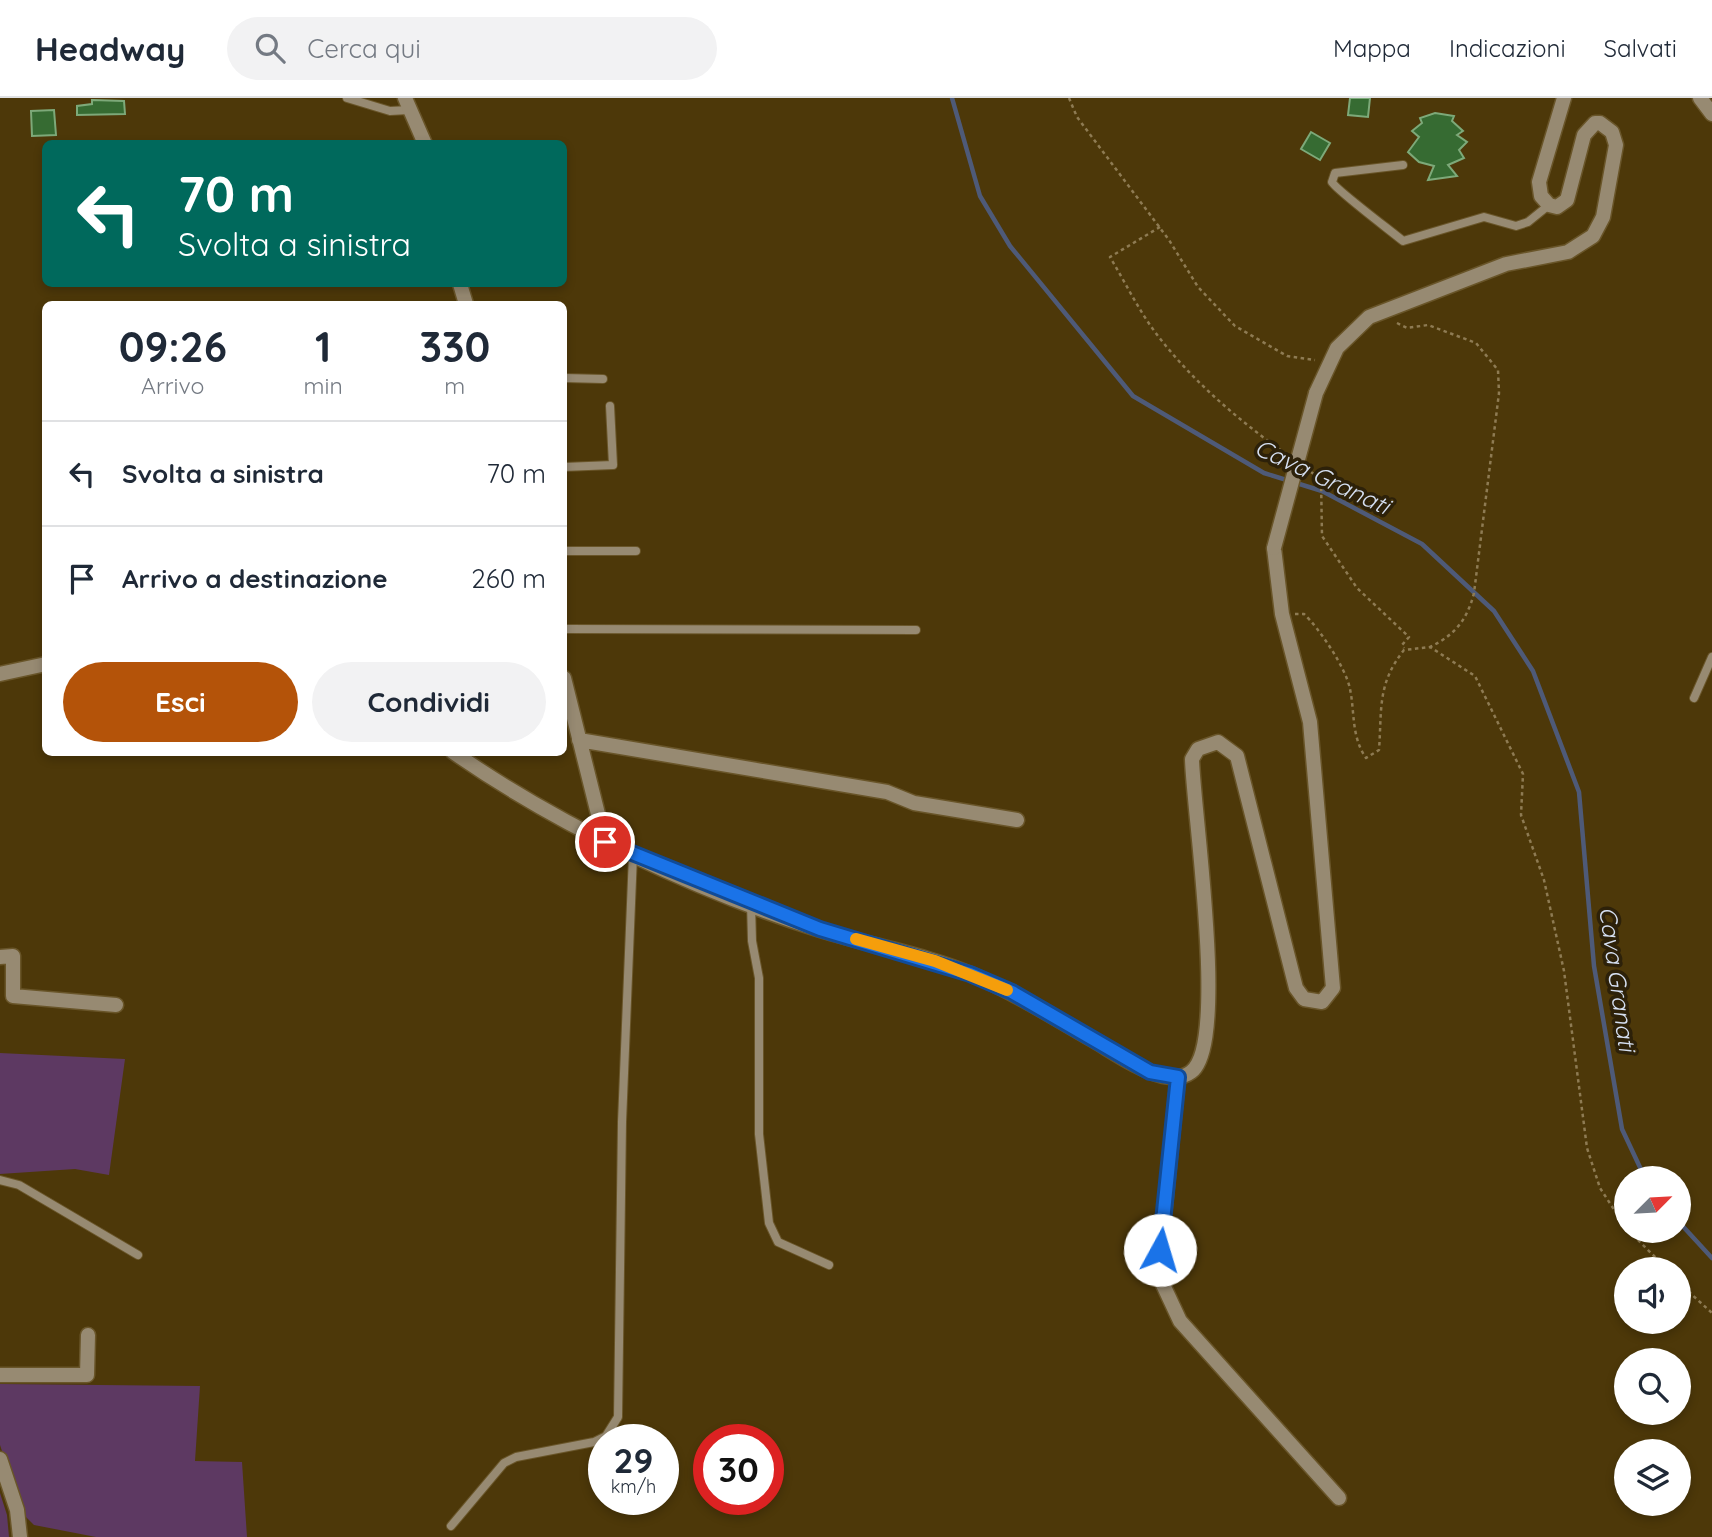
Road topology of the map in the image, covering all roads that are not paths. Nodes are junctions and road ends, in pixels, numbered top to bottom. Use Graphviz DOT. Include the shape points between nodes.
graph roads {
  1 [pos="347,98"];
  2 [pos="1564,98"];
  3 [pos="1700,98"];
  4 [pos="407,104"];
  5 [pos="1712,114"];
  6 [pos="423,140"];
  7 [pos="1403,164"];
  8 [pos="1549,205"];
  9 [pos="567,378"];
  10 [pos="603,379"];
  11 [pos="610,406"];
  12 [pos="567,467"];
  13 [pos="567,551"];
  14 [pos="636,551"];
  15 [pos="567,629"];
  16 [pos="916,630"];
  17 [pos="1712,657"];
  18 [pos="42,665"];
  19 [pos="0,674"];
  20 [pos="567,690"];
  21 [pos="1694,698"];
  22 [pos="579,740"];
  23 [pos="459,756"];
  24 [pos="1017,820"];
  25 [pos="605,842"];
  26 [pos="633,855"];
  27 [pos="751,904"];
  28 [pos="0,957"];
  29 [pos="116,1005"];
  30 [pos="1178,1077"];
  31 [pos="0,1180"];
  32 [pos="138,1255"];
  33 [pos="829,1265"];
  34 [pos="88,1335"];
  35 [pos="0,1375"];
  36 [pos="0,1459"];
  37 [pos="1339,1498"];
  38 [pos="451,1526"];
  39 [pos="20,1537"];
  1 -- 4 [label="lane" via="390,111"];
  2 -- 8 [label="street" via="1539,182 1541,196"];
  3 -- 5 [label="street"];
  4 -- 6 [label="street"];
  7 -- 8 [label="lane" via="1335,173 1332,182 1403,241 1483,217 1516,226"];
  8 -- 30 [label="street, bridge" via="1557,207 1567,200 1589,127 1606,126 1615,139 1616,154 1603,217 1593,236 1558,254 1506,264 1369,317 1346,337 1328,363 1274,548 1282,614 1310,722 1333,988 1322,1002 1304,999 1296,988 1237,756 1218,742 1206,744 1192,759 1208,960 1203,1052 1190,1073"];
  9 -- 10 [label="lane"];
  11 -- 12 [label="lane" via="613,465"];
  13 -- 14 [label="lane"];
  15 -- 16 [label="lane"];
  17 -- 21 [label="lane"];
  18 -- 19 [label="street"];
  20 -- 22 [label="street"];
  22 -- 24 [label="street" via="887,792 914,803"];
  22 -- 25 [label="street"];
  23 -- 25 [label="street"];
  25 -- 26 [label="street"];
  26 -- 27 [label="street"];
  26 -- 38 [label="lane" via="622,1122 618,1417 606,1436 594,1442 504,1463"];
  27 -- 30 [label="street" via="970,974 1012,992 1150,1072"];
  27 -- 33 [label="lane" via="759,978 760,1134 769,1223 778,1242"];
  28 -- 29 [label="street" via="13,956 13,996"];
  30 -- 37 [label="street" via="1157,1274 1180,1321"];
  31 -- 32 [label="lane" via="19,1185"];
  34 -- 35 [label="street" via="86,1375"];
  36 -- 39 [label="street" via="17,1510"];
}
